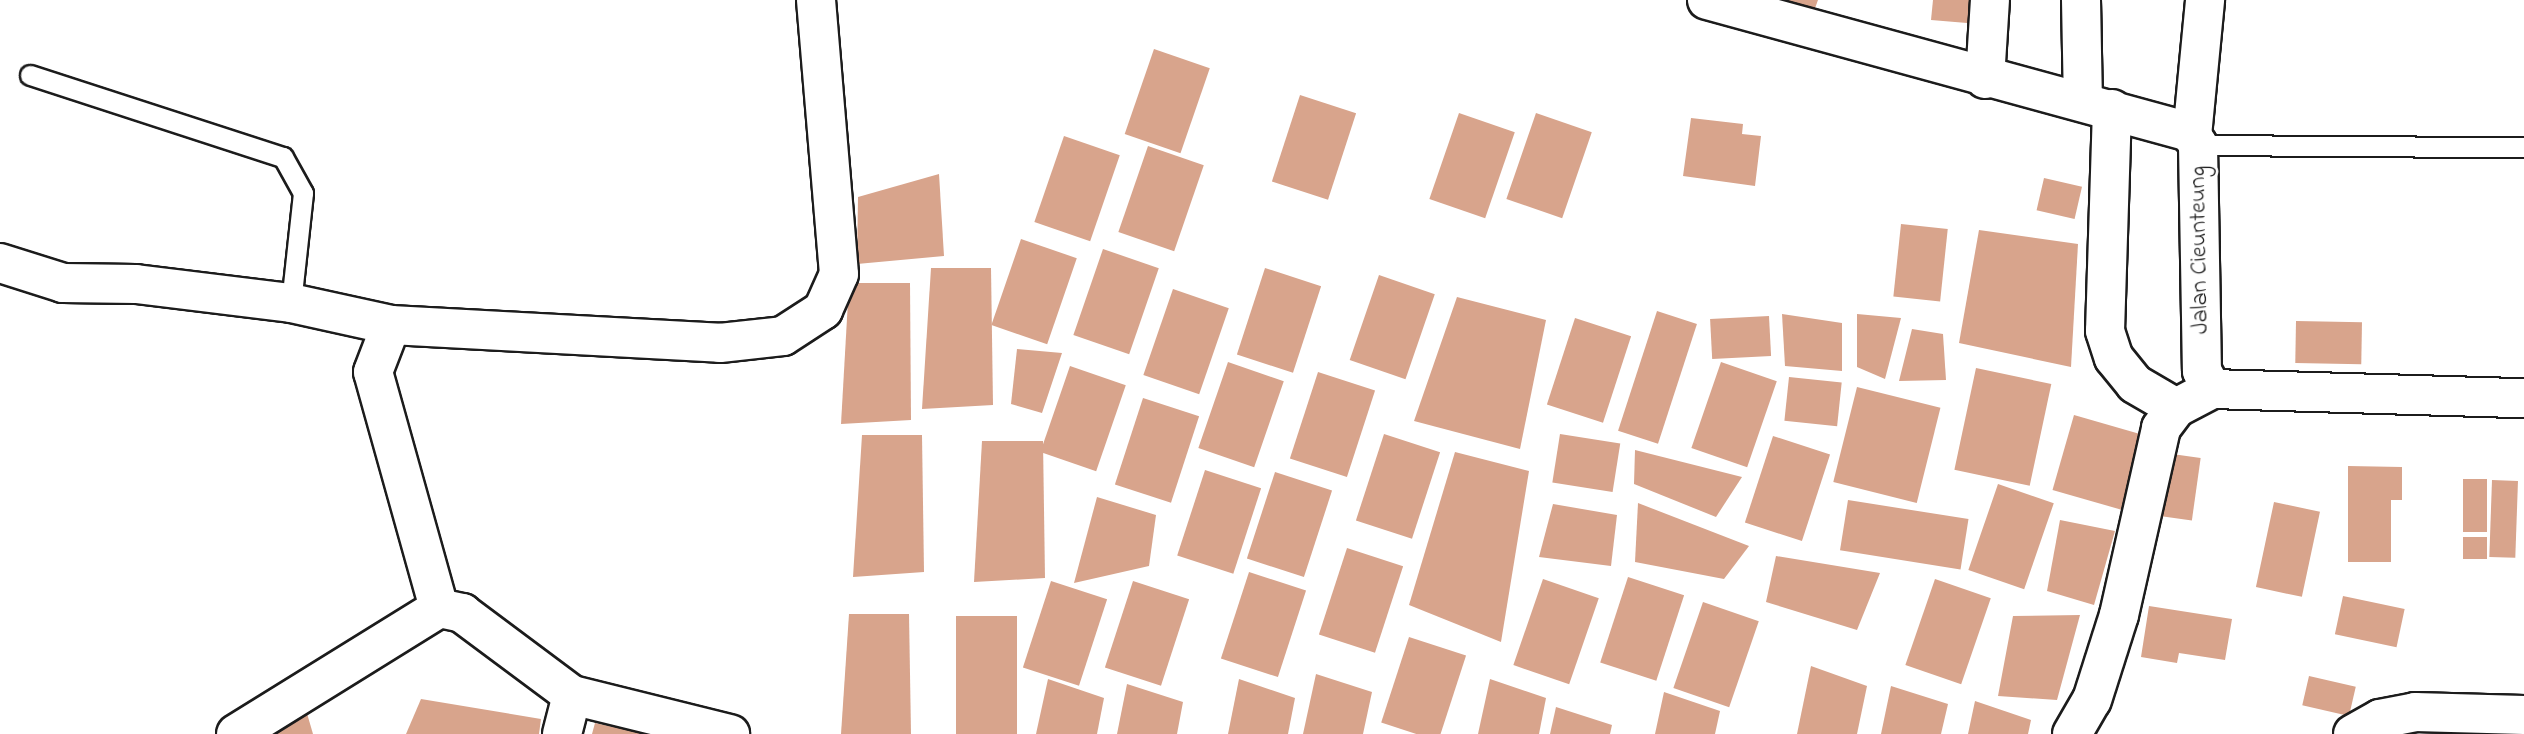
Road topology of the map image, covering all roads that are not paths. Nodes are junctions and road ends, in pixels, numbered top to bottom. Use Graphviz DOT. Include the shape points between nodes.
graph roads {
  1 [pos="816,0"];
  2 [pos="1707,0"];
  3 [pos="1990,0"];
  4 [pos="2081,0"];
  5 [pos="2206,0"];
  6 [pos="30,75"];
  7 [pos="1985,79"];
  8 [pos="2098,105"];
  9 [pos="2195,141"];
  10 [pos="2524,147"];
  11 [pos="0,263"];
  12 [pos="291,303"];
  13 [pos="391,325"];
  14 [pos="2212,389"];
  15 [pos="2524,398"];
  16 [pos="2176,408"];
  17 [pos="439,608"];
  18 [pos="572,695"];
  19 [pos="2507,721"];
  20 [pos="236,734"];
  21 [pos="562,734"];
  22 [pos="730,734"];
  23 [pos="2072,734"];
  24 [pos="2353,734"];
  1 -- 13 [label="street" via="839,274 823,310 783,336 720,343"];
  2 -- 7 [label="street, Jalan Cieunteung"];
  3 -- 7 [label="street"];
  4 -- 8 [label="street"];
  5 -- 9 [label="street"];
  6 -- 12 [label="lane" via="284,157 303,193"];
  7 -- 8 [label="street, Jalan Cieunteung"];
  8 -- 9 [label="street, Jalan Cieunteung" via="2176,124"];
  8 -- 16 [label="street" via="2105,331 2114,358 2135,384"];
  9 -- 10 [label="lane"];
  9 -- 14 [label="street, Jalan Cieunteung" via="2202,371"];
  11 -- 12 [label="street" via="63,283 136,284"];
  12 -- 13 [label="street"];
  13 -- 17 [label="street" via="373,372"];
  14 -- 15 [label="street"];
  14 -- 16 [label="street"];
  16 -- 23 [label="street" via="2161,428 2151,460 2147,505 2100,676"];
  17 -- 18 [label="street" via="462,613"];
  17 -- 20 [label="street"];
  18 -- 21 [label="street"];
  18 -- 22 [label="street"];
  19 -- 24 [label="street" via="2415,712 2380,719"];
}
